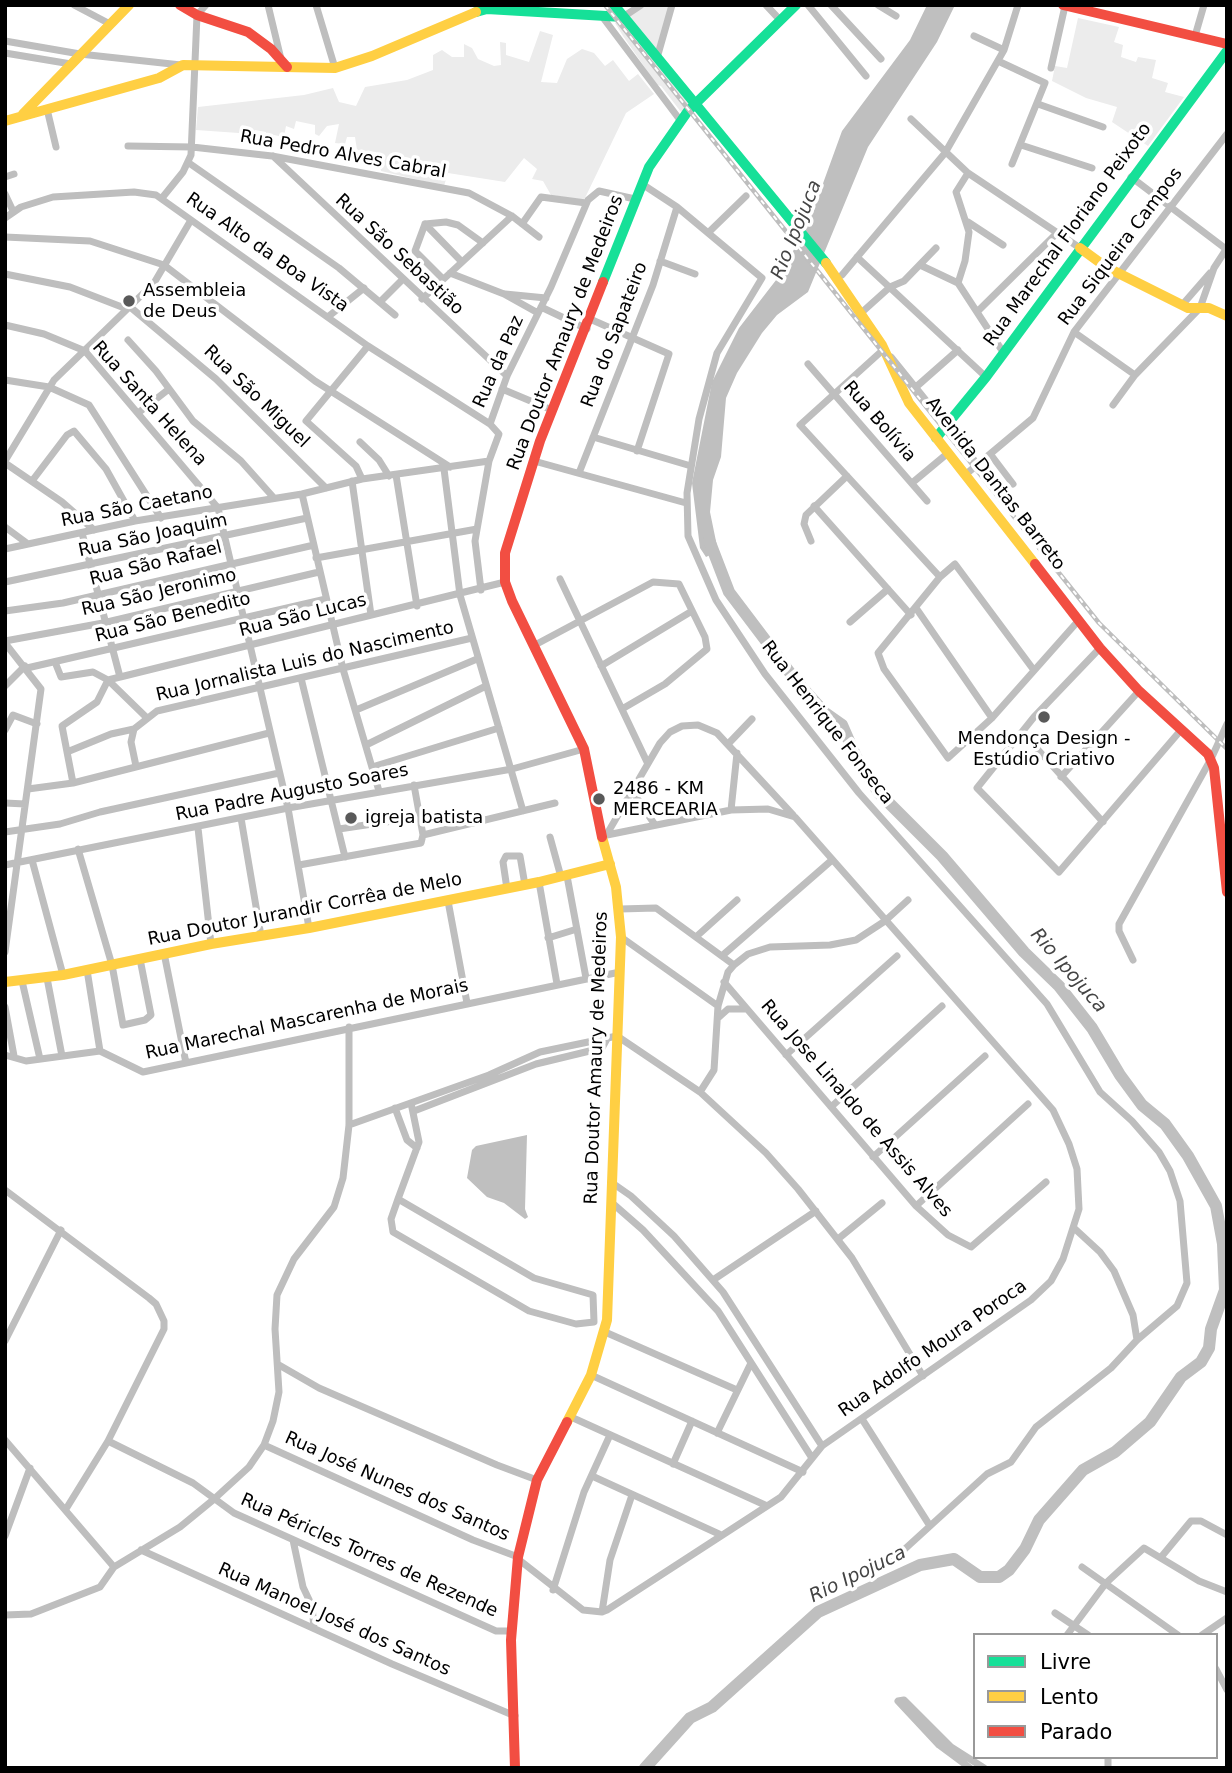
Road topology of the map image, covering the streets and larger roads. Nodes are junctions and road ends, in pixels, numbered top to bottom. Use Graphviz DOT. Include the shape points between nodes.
graph roads {
  1 [pos="74,5"];
  2 [pos="129,5"];
  3 [pos="180,5"];
  4 [pos="206,5"];
  5 [pos="268,5"];
  6 [pos="316,5"];
  7 [pos="614,5"];
  8 [pos="641,5"];
  9 [pos="672,5"];
  10 [pos="766,5"];
  11 [pos="796,5"];
  12 [pos="808,5"];
  13 [pos="831,5"];
  14 [pos="878,5"];
  15 [pos="1018,5"];
  16 [pos="1204,5"];
  17 [pos="1064,6"];
  18 [pos="576,9"];
  19 [pos="197,15"];
  20 [pos="601,15"];
  21 [pos="896,16"];
  22 [pos="623,17"];
  23 [pos="780,20"];
  24 [pos="110,24"];
  25 [pos="974,36"];
  26 [pos="1195,36"];
  27 [pos="5,41"];
  28 [pos="17,43"];
  29 [pos="1227,44"];
  30 [pos="44,48"];
  31 [pos="1004,50"];
  32 [pos="1227,51"];
  33 [pos="5,53"];
  34 [pos="80,54"];
  35 [pos="16,55"];
  36 [pos="657,58"];
  37 [pos="881,59"];
  38 [pos="44,60"];
  39 [pos="998,61"];
  40 [pos="71,64"];
  41 [pos="284,64"];
  42 [pos="188,65"];
  43 [pos="334,68"];
  44 [pos="1051,68"];
  45 [pos="866,76"];
  46 [pos="697,102"];
  47 [pos="1038,104"];
  48 [pos="47,109"];
  49 [pos="21,116"];
  50 [pos="911,119"];
  51 [pos="680,120"];
  52 [pos="5,121"];
  53 [pos="1103,127"];
  54 [pos="1227,134"];
  55 [pos="1021,145"];
  56 [pos="128,146"];
  57 [pos="56,147"];
  58 [pos="192,147"];
  59 [pos="945,153"];
  60 [pos="272,156"];
  61 [pos="188,163"];
  62 [pos="1013,164"];
  63 [pos="1092,169"];
  64 [pos="968,173"];
  65 [pos="14,174"];
  66 [pos="5,177"];
  67 [pos="1131,177"];
  68 [pos="642,184"];
  69 [pos="5,194"];
  70 [pos="746,196"];
  71 [pos="162,198"];
  72 [pos="635,200"];
  73 [pos="586,203"];
  74 [pos="677,207"];
  75 [pos="1171,207"];
  76 [pos="13,211"];
  77 [pos="512,216"];
  78 [pos="5,218"];
  79 [pos="191,220"];
  80 [pos="968,222"];
  81 [pos="425,224"];
  82 [pos="522,224"];
  83 [pos="709,232"];
  84 [pos="1057,233"];
  85 [pos="5,237"];
  86 [pos="539,237"];
  87 [pos="483,243"];
  88 [pos="1003,245"];
  89 [pos="936,248"];
  90 [pos="1080,248"];
  91 [pos="1226,249"];
  92 [pos="857,257"];
  93 [pos="660,261"];
  94 [pos="462,262"];
  95 [pos="164,265"];
  96 [pos="920,265"];
  97 [pos="1214,268"];
  98 [pos="1121,272"];
  99 [pos="450,273"];
  100 [pos="5,274"];
  101 [pos="695,274"];
  102 [pos="842,275"];
  103 [pos="443,279"];
  104 [pos="402,280"];
  105 [pos="958,283"];
  106 [pos="890,287"];
  107 [pos="364,288"];
  108 [pos="1194,292"];
  109 [pos="504,294"];
  110 [pos="546,298"];
  111 [pos="422,299"];
  112 [pos="380,302"];
  113 [pos="1183,304"];
  114 [pos="1202,305"];
  115 [pos="128,308"];
  116 [pos="540,310"];
  117 [pos="978,311"];
  118 [pos="860,314"];
  119 [pos="395,315"];
  120 [pos="329,316"];
  121 [pos="1227,316"];
  122 [pos="588,324"];
  123 [pos="5,325"];
  124 [pos="1074,332"];
  125 [pos="632,336"];
  126 [pos="128,340"];
  127 [pos="368,346"];
  128 [pos="958,350"];
  129 [pos="85,351"];
  130 [pos="886,352"];
  131 [pos="1003,352"];
  132 [pos="808,364"];
  133 [pos="1135,374"];
  134 [pos="507,376"];
  135 [pos="986,377"];
  136 [pos="5,380"];
  137 [pos="49,387"];
  138 [pos="916,387"];
  139 [pos="169,389"];
  140 [pos="502,389"];
  141 [pos="330,391"];
  142 [pos="834,394"];
  143 [pos="1113,405"];
  144 [pos="552,410"];
  145 [pos="138,413"];
  146 [pos="490,424"];
  147 [pos="947,427"];
  148 [pos="593,437"];
  149 [pos="936,438"];
  150 [pos="360,442"];
  151 [pos="637,451"];
  152 [pos="948,453"];
  153 [pos="991,455"];
  154 [pos="489,461"];
  155 [pos="534,461"];
  156 [pos="5,462"];
  157 [pos="978,465"];
  158 [pos="691,466"];
  159 [pos="447,468"];
  160 [pos="579,473"];
  161 [pos="965,475"];
  162 [pos="392,476"];
  163 [pos="847,476"];
  164 [pos="362,479"];
  165 [pos="32,481"];
  166 [pos="352,481"];
  167 [pos="912,483"];
  168 [pos="1013,484"];
  169 [pos="326,488"];
  170 [pos="302,494"];
  171 [pos="274,498"];
  172 [pos="928,500"];
  173 [pos="686,503"];
  174 [pos="814,506"];
  175 [pos="218,508"];
  176 [pos="161,518"];
  177 [pos="307,518"];
  178 [pos="135,521"];
  179 [pos="5,527"];
  180 [pos="477,529"];
  181 [pos="94,530"];
  182 [pos="82,533"];
  183 [pos="451,533"];
  184 [pos="223,536"];
  185 [pos="408,540"];
  186 [pos="811,541"];
  187 [pos="28,544"];
  188 [pos="314,545"];
  189 [pos="5,549"];
  190 [pos="362,549"];
  191 [pos="316,558"];
  192 [pos="229,563"];
  193 [pos="89,566"];
  194 [pos="319,572"];
  195 [pos="940,578"];
  196 [pos="560,579"];
  197 [pos="5,582"];
  198 [pos="505,582"];
  199 [pos="888,589"];
  200 [pos="481,590"];
  201 [pos="236,592"];
  202 [pos="96,594"];
  203 [pos="460,595"];
  204 [pos="326,598"];
  205 [pos="417,606"];
  206 [pos="5,611"];
  207 [pos="692,611"];
  208 [pos="914,612"];
  209 [pos="371,615"];
  210 [pos="242,617"];
  211 [pos="1080,619"];
  212 [pos="580,621"];
  213 [pos="850,622"];
  214 [pos="103,624"];
  215 [pos="333,624"];
  216 [pos="471,638"];
  217 [pos="5,642"];
  218 [pos="250,645"];
  219 [pos="533,646"];
  220 [pos="1100,648"];
  221 [pos="111,649"];
  222 [pos="82,657"];
  223 [pos="477,659"];
  224 [pos="55,662"];
  225 [pos="601,666"];
  226 [pos="26,667"];
  227 [pos="343,669"];
  228 [pos="1033,669"];
  229 [pos="86,673"];
  230 [pos="120,677"];
  231 [pos="300,678"];
  232 [pos="108,680"];
  233 [pos="5,686"];
  234 [pos="486,686"];
  235 [pos="259,687"];
  236 [pos="1139,691"];
  237 [pos="622,709"];
  238 [pos="356,710"];
  239 [pos="148,718"];
  240 [pos="992,718"];
  241 [pos="752,719"];
  242 [pos="37,724"];
  243 [pos="1226,727"];
  244 [pos="499,728"];
  245 [pos="134,729"];
  246 [pos="5,730"];
  247 [pos="1181,730"];
  248 [pos="1022,732"];
  249 [pos="269,733"];
  250 [pos="729,743"];
  251 [pos="366,745"];
  252 [pos="1219,746"];
  253 [pos="583,749"];
  254 [pos="1227,751"];
  255 [pos="67,752"];
  256 [pos="737,753"];
  257 [pos="1211,760"];
  258 [pos="648,762"];
  259 [pos="136,766"];
  260 [pos="372,767"];
  261 [pos="512,769"];
  262 [pos="279,773"];
  263 [pos="1061,777"];
  264 [pos="73,783"];
  265 [pos="414,785"];
  266 [pos="28,789"];
  267 [pos="631,789"];
  268 [pos="379,792"];
  269 [pos="332,800"];
  270 [pos="5,803"];
  271 [pos="555,803"];
  272 [pos="26,804"];
  273 [pos="288,808"];
  274 [pos="731,810"];
  275 [pos="523,811"];
  276 [pos="419,817"];
  277 [pos="795,817"];
  278 [pos="241,818"];
  279 [pos="1103,822"];
  280 [pos="655,825"];
  281 [pos="198,828"];
  282 [pos="339,829"];
  283 [pos="23,830"];
  284 [pos="5,832"];
  285 [pos="423,835"];
  286 [pos="604,835"];
  287 [pos="550,837"];
  288 [pos="78,849"];
  289 [pos="345,857"];
  290 [pos="32,860"];
  291 [pos="832,860"];
  292 [pos="19,863"];
  293 [pos="610,864"];
  294 [pos="5,865"];
  295 [pos="299,865"];
  296 [pos="564,876"];
  297 [pos="539,882"];
  298 [pos="525,885"];
  299 [pos="507,888"];
  300 [pos="1227,892"];
  301 [pos="737,900"];
  302 [pos="908,900"];
  303 [pos="448,901"];
  304 [pos="620,909"];
  305 [pos="885,921"];
  306 [pos="309,928"];
  307 [pos="577,929"];
  308 [pos="6,936"];
  309 [pos="261,936"];
  310 [pos="697,936"];
  311 [pos="621,937"];
  312 [pos="548,938"];
  313 [pos="211,944"];
  314 [pos="5,952"];
  315 [pos="164,953"];
  316 [pos="723,955"];
  317 [pos="897,956"];
  318 [pos="140,959"];
  319 [pos="1133,960"];
  320 [pos="112,965"];
  321 [pos="733,965"];
  322 [pos="87,970"];
  323 [pos="620,972"];
  324 [pos="63,975"];
  325 [pos="47,978"];
  326 [pos="586,978"];
  327 [pos="22,981"];
  328 [pos="5,982"];
  329 [pos="724,982"];
  330 [pos="557,984"];
  331 [pos="467,1003"];
  332 [pos="718,1006"];
  333 [pos="942,1006"];
  334 [pos="5,1007"];
  335 [pos="748,1010"];
  336 [pos="718,1018"];
  337 [pos="349,1027"];
  338 [pos="612,1036"];
  339 [pos="100,1051"];
  340 [pos="5,1055"];
  341 [pos="786,1055"];
  342 [pos="14,1056"];
  343 [pos="62,1056"];
  344 [pos="985,1056"];
  345 [pos="40,1059"];
  346 [pos="186,1063"];
  347 [pos="700,1092"];
  348 [pos="1028,1104"];
  349 [pos="412,1107"];
  350 [pos="831,1107"];
  351 [pos="395,1108"];
  352 [pos="349,1125"];
  353 [pos="417,1148"];
  354 [pos="873,1157"];
  355 [pos="611,1181"];
  356 [pos="1046,1182"];
  357 [pos="6,1191"];
  358 [pos="397,1199"];
  359 [pos="610,1202"];
  360 [pos="882,1203"];
  361 [pos="916,1206"];
  362 [pos="816,1211"];
  363 [pos="1074,1228"];
  364 [pos="61,1230"];
  365 [pos="838,1239"];
  366 [pos="713,1280"];
  367 [pos="605,1332"];
  368 [pos="1137,1340"];
  369 [pos="5,1341"];
  370 [pos="751,1363"];
  371 [pos="279,1365"];
  372 [pos="591,1375"];
  373 [pos="923,1376"];
  374 [pos="737,1390"];
  375 [pos="570,1417"];
  376 [pos="862,1419"];
  377 [pos="692,1421"];
  378 [pos="717,1433"];
  379 [pos="610,1436"];
  380 [pos="5,1440"];
  381 [pos="108,1441"];
  382 [pos="264,1445"];
  383 [pos="822,1446"];
  384 [pos="813,1458"];
  385 [pos="673,1465"];
  386 [pos="30,1468"];
  387 [pos="803,1472"];
  388 [pos="592,1476"];
  389 [pos="537,1479"];
  390 [pos="632,1495"];
  391 [pos="213,1500"];
  392 [pos="765,1505"];
  393 [pos="66,1509"];
  394 [pos="930,1526"];
  395 [pos="719,1534"];
  396 [pos="1227,1535"];
  397 [pos="5,1536"];
  398 [pos="293,1540"];
  399 [pos="141,1550"];
  400 [pos="1162,1556"];
  401 [pos="518,1558"];
  402 [pos="895,1558"];
  403 [pos="114,1567"];
  404 [pos="1082,1567"];
  405 [pos="1106,1583"];
  406 [pos="553,1590"];
  407 [pos="1227,1592"];
  408 [pos="602,1612"];
  409 [pos="1055,1613"];
  410 [pos="5,1615"];
  411 [pos="1227,1618"];
  412 [pos="1073,1625"];
  413 [pos="314,1628"];
  414 [pos="512,1631"];
  415 [pos="1214,1631"];
  416 [pos="1069,1633"];
  417 [pos="1084,1633"];
  418 [pos="1175,1633"];
  419 [pos="1218,1673"];
  420 [pos="1227,1690"];
  421 [pos="515,1716"];
  422 [pos="515,1768"];
  423 [pos="970,1768"];
  424 [pos="984,1768"];
  1 -- 24 [label="street"];
  2 -- 24 [label="street"];
  3 -- 19 [label="street"];
  4 -- 19 [label="street"];
  5 -- 41 [label="street"];
  6 -- 43 [label="street"];
  7 -- 22 [label="street, Avenida Dantas Barreto"];
  8 -- 22 [label="street"];
  9 -- 36 [label="street"];
  10 -- 23 [label="street"];
  11 -- 23 [label="street, Rua Doutor Amaury de Medeiros"];
  12 -- 45 [label="street"];
  13 -- 37 [label="street"];
  14 -- 21 [label="street"];
  15 -- 31 [label="street"];
  16 -- 26 [label="street"];
  17 -- 26 [label="street"];
  17 -- 44 [label="street"];
  18 -- 20 [label="street"];
  18 -- 43 [label="street" via="481,10"];
  19 -- 41 [label="street" via="248,32"];
  19 -- 42 [label="street"];
  20 -- 22 [label="street"];
  20 -- 51 [label="street"];
  22 -- 36 [label="street, Avenida Dantas Barreto"];
  23 -- 46 [label="street, Rua Doutor Amaury de Medeiros"];
  24 -- 34 [label="street"];
  25 -- 31 [label="street"];
  26 -- 29 [label="street"];
  27 -- 28 [label="street"];
  28 -- 30 [label="street"];
  28 -- 35 [label="street"];
  30 -- 34 [label="street"];
  30 -- 38 [label="street"];
  31 -- 39 [label="street"];
  32 -- 67 [label="street, Rua Marechal Floriano Peixoto"];
  33 -- 35 [label="street"];
  34 -- 40 [label="street"];
  34 -- 42 [label="street"];
  35 -- 38 [label="street"];
  36 -- 46 [label="street, Avenida Dantas Barreto"];
  38 -- 40 [label="street"];
  39 -- 47 [label="street" via="1045,83"];
  39 -- 59 [label="street"];
  40 -- 49 [label="street"];
  41 -- 42 [label="street"];
  41 -- 43 [label="street"];
  42 -- 48 [label="street" via="159,78"];
  42 -- 58 [label="street"];
  46 -- 51 [label="street, Rua Doutor Amaury de Medeiros"];
  46 -- 118 [label="street, Avenida Dantas Barreto" via="823,258"];
  47 -- 53 [label="street"];
  47 -- 55 [label="street"];
  48 -- 49 [label="street"];
  48 -- 57 [label="street"];
  49 -- 52 [label="street"];
  50 -- 59 [label="street"];
  51 -- 68 [label="street, Rua Doutor Amaury de Medeiros"];
  54 -- 75 [label="street, Rua Siqueira Campos"];
  55 -- 62 [label="street"];
  55 -- 63 [label="street"];
  56 -- 58 [label="street, Rua Pedro Alves Cabral"];
  58 -- 60 [label="street, Rua Pedro Alves Cabral"];
  58 -- 61 [label="street"];
  59 -- 64 [label="street"];
  59 -- 92 [label="street"];
  60 -- 77 [label="street, Rua Pedro Alves Cabral" via="469,193"];
  60 -- 104 [label="street, Rua São Sebastião"];
  61 -- 71 [label="street"];
  61 -- 107 [label="street"];
  64 -- 80 [label="street" via="956,192"];
  64 -- 84 [label="street"];
  65 -- 66 [label="street"];
  67 -- 75 [label="street"];
  67 -- 90 [label="street, Rua Marechal Floriano Peixoto"];
  68 -- 72 [label="street, Rua Doutor Amaury de Medeiros"];
  68 -- 74 [label="street"];
  69 -- 76 [label="street"];
  70 -- 83 [label="street"];
  71 -- 76 [label="street, Rua Alto da Boa Vista" via="145,192 85,194 40,200"];
  71 -- 79 [label="street, Rua Alto da Boa Vista"];
  72 -- 73 [label="street, Rua da Paz" via="605,191 593,193"];
  72 -- 122 [label="street, Rua Doutor Amaury de Medeiros"];
  73 -- 82 [label="street" via="541,198"];
  73 -- 110 [label="street, Rua da Paz"];
  74 -- 83 [label="street"];
  74 -- 93 [label="street, Rua do Sapateiro"];
  75 -- 91 [label="street"];
  75 -- 98 [label="street, Rua Siqueira Campos"];
  76 -- 78 [label="street, Rua Alto da Boa Vista"];
  77 -- 82 [label="street, Rua Pedro Alves Cabral"];
  77 -- 87 [label="street"];
  79 -- 95 [label="street"];
  79 -- 120 [label="street, Rua Alto da Boa Vista"];
  80 -- 88 [label="street"];
  80 -- 105 [label="street"];
  81 -- 87 [label="street" via="458,225"];
  81 -- 94 [label="street"];
  81 -- 103 [label="street" via="416,253"];
  82 -- 86 [label="street, Rua Pedro Alves Cabral"];
  83 -- 158 [label="street, Rua Henrique Fonseca" via="760,274 761,282 718,353 703,397"];
  84 -- 90 [label="street"];
  84 -- 117 [label="street"];
  85 -- 95 [label="street" via="90,241"];
  87 -- 94 [label="street"];
  89 -- 96 [label="street"];
  90 -- 98 [label="street"];
  90 -- 131 [label="street, Rua Marechal Floriano Peixoto"];
  91 -- 97 [label="street"];
  92 -- 102 [label="street"];
  92 -- 106 [label="street"];
  93 -- 101 [label="street"];
  93 -- 125 [label="street, Rua do Sapateiro"];
  94 -- 99 [label="street"];
  95 -- 115 [label="street"];
  95 -- 141 [label="street"];
  96 -- 105 [label="street"];
  96 -- 106 [label="street"];
  97 -- 108 [label="street"];
  97 -- 114 [label="street"];
  98 -- 113 [label="street"];
  98 -- 124 [label="street, Rua Siqueira Campos"];
  99 -- 103 [label="street"];
  99 -- 109 [label="street"];
  100 -- 115 [label="street, Rua São Miguel" via="70,287"];
  103 -- 111 [label="street"];
  104 -- 111 [label="street, Rua São Sebastião"];
  104 -- 112 [label="street"];
  105 -- 117 [label="street"];
  106 -- 118 [label="street"];
  106 -- 128 [label="street"];
  107 -- 112 [label="street"];
  107 -- 120 [label="street"];
  108 -- 113 [label="street"];
  108 -- 114 [label="street"];
  109 -- 110 [label="street"];
  109 -- 116 [label="street"];
  110 -- 116 [label="street, Rua da Paz"];
  111 -- 134 [label="street, Rua São Sebastião"];
  112 -- 119 [label="street"];
  113 -- 114 [label="street" via="1194,310"];
  114 -- 121 [label="street"];
  114 -- 133 [label="street"];
  115 -- 129 [label="street"];
  115 -- 169 [label="street, Rua São Miguel" via="216,379"];
  116 -- 122 [label="street"];
  116 -- 134 [label="street, Rua da Paz"];
  117 -- 131 [label="street"];
  118 -- 130 [label="street, Avenida Dantas Barreto"];
  120 -- 127 [label="street, Rua Alto da Boa Vista"];
  122 -- 125 [label="street"];
  122 -- 144 [label="street, Rua Doutor Amaury de Medeiros"];
  123 -- 129 [label="street, Rua Santa Helena"];
  124 -- 133 [label="street"];
  124 -- 153 [label="street, Rua Siqueira Campos" via="1034,418"];
  125 -- 148 [label="street, Rua do Sapateiro"];
  125 -- 151 [label="street" via="668,353 669,359"];
  126 -- 139 [label="street"];
  127 -- 141 [label="street"];
  127 -- 146 [label="street, Rua Alto da Boa Vista"];
  128 -- 135 [label="street"];
  128 -- 138 [label="street"];
  129 -- 137 [label="street"];
  129 -- 145 [label="street, Rua Santa Helena"];
  130 -- 138 [label="street"];
  130 -- 142 [label="street"];
  130 -- 149 [label="street, Avenida Dantas Barreto" via="905,397"];
  131 -- 135 [label="street, Rua Marechal Floriano Peixoto"];
  132 -- 142 [label="street, Rua Bolívia"];
  133 -- 143 [label="street"];
  134 -- 140 [label="street, Rua da Paz"];
  135 -- 147 [label="street, Rua Marechal Floriano Peixoto"];
  136 -- 137 [label="street"];
  137 -- 156 [label="street"];
  137 -- 176 [label="street" via="93,409"];
  138 -- 147 [label="street"];
  139 -- 145 [label="street"];
  139 -- 171 [label="street" via="193,421 241,461"];
  140 -- 144 [label="street"];
  140 -- 146 [label="street, Rua da Paz"];
  141 -- 159 [label="street"];
  141 -- 164 [label="street" via="306,421 356,466"];
  142 -- 163 [label="street" via="800,425"];
  142 -- 167 [label="street, Rua Bolívia"];
  144 -- 155 [label="street, Rua Doutor Amaury de Medeiros"];
  145 -- 175 [label="street, Rua Santa Helena"];
  146 -- 154 [label="street, Rua da Paz" via="499,435"];
  147 -- 149 [label="street, Rua Marechal Floriano Peixoto"];
  147 -- 157 [label="street"];
  148 -- 151 [label="street"];
  148 -- 160 [label="street, Rua do Sapateiro"];
  149 -- 152 [label="street, Avenida Dantas Barreto"];
  150 -- 162 [label="street"];
  151 -- 158 [label="street"];
  152 -- 161 [label="street, Avenida Dantas Barreto"];
  152 -- 167 [label="street"];
  153 -- 157 [label="street, Rua Siqueira Campos"];
  153 -- 168 [label="street"];
  154 -- 159 [label="street, Rua São Caetano"];
  154 -- 180 [label="street, Rua da Paz"];
  155 -- 160 [label="street"];
  155 -- 198 [label="street, Rua Doutor Amaury de Medeiros" via="505,554"];
  156 -- 165 [label="street"];
  157 -- 161 [label="street, Rua Siqueira Campos"];
  158 -- 173 [label="street, Rua Henrique Fonseca"];
  159 -- 162 [label="street, Rua São Caetano"];
  159 -- 183 [label="street"];
  160 -- 173 [label="street"];
  161 -- 211 [label="street, Avenida Dantas Barreto"];
  162 -- 164 [label="street, Rua São Caetano"];
  162 -- 185 [label="street"];
  163 -- 174 [label="street"];
  163 -- 195 [label="street"];
  164 -- 166 [label="street, Rua São Caetano"];
  165 -- 178 [label="street" via="74,431 106,469"];
  165 -- 181 [label="street"];
  166 -- 169 [label="street, Rua São Caetano"];
  166 -- 190 [label="street"];
  167 -- 172 [label="street, Rua Bolívia"];
  169 -- 170 [label="street, Rua São Caetano"];
  170 -- 171 [label="street, Rua São Caetano"];
  170 -- 177 [label="street"];
  171 -- 175 [label="street, Rua São Caetano"];
  173 -- 368 [label="street, Rua Henrique Fonseca" via="688,536 716,600 795,714 859,793 1036,991 1100,1092 1153,1143 1170,1171 1182,1212 1186,1290 1168,1315"];
  174 -- 186 [label="street" via="804,522"];
  174 -- 199 [label="street"];
  175 -- 176 [label="street, Rua São Caetano"];
  175 -- 184 [label="street"];
  176 -- 178 [label="street, Rua São Caetano"];
  177 -- 184 [label="street, Rua São Joaquim"];
  177 -- 188 [label="street"];
  178 -- 181 [label="street, Rua São Caetano"];
  179 -- 187 [label="street"];
  180 -- 183 [label="street"];
  180 -- 200 [label="street, Rua da Paz" via="475,553"];
  181 -- 182 [label="street, Rua São Caetano"];
  182 -- 187 [label="street, Rua São Caetano"];
  182 -- 193 [label="street"];
  183 -- 185 [label="street"];
  183 -- 203 [label="street"];
  184 -- 192 [label="street"];
  184 -- 193 [label="street, Rua São Joaquim"];
  185 -- 190 [label="street"];
  185 -- 205 [label="street"];
  187 -- 189 [label="street, Rua São Caetano"];
  188 -- 191 [label="street"];
  188 -- 192 [label="street, Rua São Rafael"];
  190 -- 191 [label="street"];
  190 -- 209 [label="street"];
  191 -- 194 [label="street"];
  192 -- 201 [label="street"];
  192 -- 202 [label="street, Rua São Rafael"];
  193 -- 197 [label="street, Rua São Joaquim"];
  193 -- 202 [label="street"];
  194 -- 201 [label="street, Rua São Jeronimo"];
  194 -- 204 [label="street"];
  195 -- 208 [label="street"];
  195 -- 228 [label="street" via="955,564"];
  196 -- 212 [label="street"];
  198 -- 200 [label="street, Rua São Lucas"];
  198 -- 219 [label="street, Rua Doutor Amaury de Medeiros"];
  199 -- 208 [label="street"];
  199 -- 213 [label="street"];
  200 -- 203 [label="street, Rua São Lucas"];
  201 -- 210 [label="street"];
  201 -- 214 [label="street, Rua São Jeronimo"];
  202 -- 206 [label="street, Rua São Rafael"];
  202 -- 214 [label="street"];
  203 -- 205 [label="street, Rua São Lucas"];
  203 -- 216 [label="street"];
  204 -- 210 [label="street, Rua São Benedito"];
  204 -- 215 [label="street"];
  205 -- 209 [label="street, Rua São Lucas"];
  207 -- 212 [label="street" via="679,584 653,582"];
  207 -- 225 [label="street"];
  207 -- 237 [label="street" via="707,649 666,684"];
  208 -- 240 [label="street"];
  208 -- 240 [label="street" via="878,653 884,669 948,758"];
  209 -- 215 [label="street, Rua São Lucas"];
  210 -- 218 [label="street"];
  210 -- 221 [label="street, Rua São Benedito"];
  211 -- 220 [label="street, Avenida Dantas Barreto"];
  211 -- 228 [label="street"];
  212 -- 219 [label="street"];
  212 -- 225 [label="street"];
  214 -- 217 [label="street, Rua São Jeronimo"];
  214 -- 221 [label="street"];
  215 -- 218 [label="street, Rua São Lucas"];
  215 -- 227 [label="street"];
  216 -- 223 [label="street"];
  216 -- 227 [label="street, Rua Jornalista Luis do Nascimento"];
  217 -- 226 [label="street"];
  218 -- 230 [label="street, Rua São Lucas"];
  218 -- 235 [label="street"];
  219 -- 253 [label="street, Rua Doutor Amaury de Medeiros"];
  220 -- 236 [label="street, Avenida Dantas Barreto"];
  220 -- 248 [label="street"];
  221 -- 222 [label="street, Rua São Benedito"];
  221 -- 230 [label="street"];
  222 -- 224 [label="street, Rua São Benedito"];
  222 -- 229 [label="street"];
  223 -- 234 [label="street"];
  223 -- 238 [label="street"];
  224 -- 226 [label="street, Rua São Benedito"];
  224 -- 229 [label="street" via="61,677"];
  225 -- 237 [label="street"];
  226 -- 233 [label="street"];
  226 -- 242 [label="street" via="40,686"];
  227 -- 231 [label="street, Rua Jornalista Luis do Nascimento"];
  227 -- 238 [label="street"];
  228 -- 240 [label="street"];
  229 -- 232 [label="street"];
  230 -- 232 [label="street, Rua São Lucas"];
  231 -- 235 [label="street, Rua Jornalista Luis do Nascimento"];
  231 -- 269 [label="street"];
  232 -- 239 [label="street"];
  232 -- 255 [label="street" via="94,705 62,726"];
  234 -- 244 [label="street"];
  234 -- 251 [label="street"];
  235 -- 239 [label="street, Rua Jornalista Luis do Nascimento" via="167,708"];
  235 -- 249 [label="street"];
  236 -- 247 [label="street, Avenida Dantas Barreto"];
  236 -- 263 [label="street"];
  237 -- 258 [label="street"];
  238 -- 251 [label="street"];
  239 -- 245 [label="street, Rua Jornalista Luis do Nascimento"];
  241 -- 250 [label="street"];
  242 -- 246 [label="street" via="13,715"];
  242 -- 266 [label="street"];
  243 -- 252 [label="street"];
  244 -- 260 [label="street"];
  244 -- 261 [label="street"];
  245 -- 255 [label="street"];
  245 -- 259 [label="street" via="131,745"];
  247 -- 257 [label="street, Avenida Dantas Barreto"];
  247 -- 279 [label="street"];
  248 -- 263 [label="street"];
  248 -- 279 [label="street" via="977,788 1059,872"];
  249 -- 259 [label="street"];
  249 -- 262 [label="street"];
  250 -- 256 [label="street"];
  250 -- 258 [label="street" via="698,724 682,726 670,732"];
  251 -- 260 [label="street"];
  252 -- 254 [label="street"];
  252 -- 257 [label="street"];
  253 -- 261 [label="street, Rua Padre Augusto Soares"];
  253 -- 286 [label="street, Rua Doutor Amaury de Medeiros"];
  255 -- 264 [label="street"];
  256 -- 274 [label="street"];
  256 -- 277 [label="street, Rua Adolfo Moura Poroca"];
  257 -- 300 [label="street"];
  257 -- 319 [label="street" via="1119,924"];
  258 -- 267 [label="street"];
  259 -- 264 [label="street"];
  260 -- 268 [label="street"];
  261 -- 265 [label="street, Rua Padre Augusto Soares"];
  261 -- 275 [label="street"];
  262 -- 273 [label="street"];
  262 -- 283 [label="street"];
  263 -- 279 [label="street"];
  264 -- 266 [label="street"];
  265 -- 268 [label="street, Rua Padre Augusto Soares"];
  265 -- 276 [label="street"];
  266 -- 272 [label="street"];
  267 -- 280 [label="street"];
  267 -- 286 [label="street"];
  268 -- 269 [label="street, Rua Padre Augusto Soares"];
  269 -- 273 [label="street, Rua Padre Augusto Soares"];
  269 -- 282 [label="street"];
  270 -- 272 [label="street"];
  271 -- 275 [label="street"];
  272 -- 283 [label="street"];
  273 -- 278 [label="street, Rua Padre Augusto Soares"];
  273 -- 295 [label="street"];
  274 -- 277 [label="street" via="768,809"];
  274 -- 280 [label="street"];
  275 -- 285 [label="street"];
  276 -- 282 [label="street"];
  276 -- 285 [label="street"];
  277 -- 291 [label="street, Rua Adolfo Moura Poroca"];
  278 -- 281 [label="street, Rua Padre Augusto Soares"];
  278 -- 309 [label="street"];
  280 -- 286 [label="street"];
  281 -- 288 [label="street, Rua Padre Augusto Soares"];
  281 -- 313 [label="street"];
  282 -- 289 [label="street"];
  283 -- 284 [label="street"];
  283 -- 292 [label="street"];
  285 -- 289 [label="street" via="421,843"];
  286 -- 293 [label="street, Rua Doutor Amaury de Medeiros"];
  287 -- 296 [label="street"];
  288 -- 290 [label="street, Rua Padre Augusto Soares"];
  288 -- 320 [label="street"];
  289 -- 295 [label="street"];
  290 -- 292 [label="street, Rua Padre Augusto Soares"];
  290 -- 324 [label="street"];
  291 -- 305 [label="street, Rua Adolfo Moura Poroca"];
  291 -- 316 [label="street"];
  292 -- 294 [label="street, Rua Padre Augusto Soares"];
  292 -- 308 [label="street"];
  293 -- 296 [label="street, Rua Doutor Jurandir Corrêa de Melo"];
  293 -- 304 [label="street, Rua Doutor Amaury de Medeiros"];
  295 -- 306 [label="street"];
  296 -- 297 [label="street, Rua Doutor Jurandir Corrêa de Melo"];
  296 -- 307 [label="street"];
  297 -- 298 [label="street, Rua Doutor Jurandir Corrêa de Melo"];
  297 -- 312 [label="street"];
  298 -- 299 [label="street, Rua Doutor Jurandir Corrêa de Melo"];
  298 -- 299 [label="street" via="522,861 517,855 506,856"];
  299 -- 303 [label="street, Rua Doutor Jurandir Corrêa de Melo"];
  301 -- 310 [label="street"];
  302 -- 305 [label="street"];
  303 -- 306 [label="street, Rua Doutor Jurandir Corrêa de Melo"];
  303 -- 331 [label="street"];
  304 -- 310 [label="street" via="656,908"];
  304 -- 311 [label="street, Rua Doutor Amaury de Medeiros"];
  305 -- 321 [label="street" via="844,944 770,947"];
  305 -- 363 [label="street, Rua Adolfo Moura Poroca" via="1053,1110 1079,1179"];
  306 -- 309 [label="street, Rua Doutor Jurandir Corrêa de Melo"];
  307 -- 312 [label="street"];
  307 -- 326 [label="street"];
  308 -- 314 [label="street"];
  309 -- 313 [label="street, Rua Doutor Jurandir Corrêa de Melo"];
  310 -- 316 [label="street"];
  311 -- 323 [label="street, Rua Doutor Amaury de Medeiros"];
  311 -- 332 [label="street"];
  312 -- 330 [label="street"];
  313 -- 315 [label="street, Rua Doutor Jurandir Corrêa de Melo"];
  315 -- 318 [label="street, Rua Doutor Jurandir Corrêa de Melo"];
  315 -- 346 [label="street"];
  316 -- 321 [label="street"];
  317 -- 341 [label="street"];
  318 -- 320 [label="street, Rua Doutor Jurandir Corrêa de Melo"];
  318 -- 320 [label="street" via="151,1017 123,1025"];
  320 -- 322 [label="street, Rua Doutor Jurandir Corrêa de Melo"];
  321 -- 329 [label="street"];
  322 -- 324 [label="street, Rua Doutor Jurandir Corrêa de Melo"];
  322 -- 339 [label="street"];
  323 -- 326 [label="street, Rua Marechal Mascarenha de Morais"];
  323 -- 338 [label="street, Rua Doutor Amaury de Medeiros"];
  324 -- 325 [label="street, Rua Doutor Jurandir Corrêa de Melo"];
  325 -- 327 [label="street, Rua Doutor Jurandir Corrêa de Melo"];
  325 -- 343 [label="street"];
  326 -- 330 [label="street, Rua Marechal Mascarenha de Morais"];
  327 -- 328 [label="street, Rua Doutor Jurandir Corrêa de Melo"];
  327 -- 345 [label="street"];
  329 -- 332 [label="street"];
  329 -- 335 [label="street, Rua Jose Linaldo de Assis Alves"];
  330 -- 331 [label="street, Rua Marechal Mascarenha de Morais"];
  331 -- 337 [label="street, Rua Marechal Mascarenha de Morais"];
  332 -- 336 [label="street"];
  333 -- 350 [label="street"];
  334 -- 342 [label="street"];
  335 -- 336 [label="street" via="728,1009"];
  335 -- 341 [label="street, Rua Jose Linaldo de Assis Alves"];
  336 -- 347 [label="street" via="714,1070"];
  337 -- 346 [label="street, Rua Marechal Mascarenha de Morais"];
  337 -- 352 [label="street"];
  338 -- 347 [label="street"];
  338 -- 349 [label="street" via="540,1052"];
  338 -- 355 [label="street, Rua Doutor Amaury de Medeiros"];
  339 -- 343 [label="street"];
  339 -- 346 [label="street, Rua Marechal Mascarenha de Morais" via="143,1072"];
  340 -- 342 [label="street"];
  341 -- 350 [label="street, Rua Jose Linaldo de Assis Alves"];
  342 -- 345 [label="street" via="26,1061"];
  343 -- 345 [label="street"];
  344 -- 354 [label="street"];
  347 -- 362 [label="street" via="766,1153"];
  348 -- 361 [label="street"];
  349 -- 351 [label="street"];
  349 -- 353 [label="street" via="420,1136"];
  350 -- 354 [label="street, Rua Jose Linaldo de Assis Alves"];
  351 -- 352 [label="street"];
  351 -- 353 [label="street" via="407,1140"];
  352 -- 371 [label="street" via="343,1178 334,1207 294,1259 277,1295"];
  353 -- 358 [label="street"];
  354 -- 361 [label="street, Rua Jose Linaldo de Assis Alves"];
  355 -- 359 [label="street, Rua Doutor Amaury de Medeiros"];
  355 -- 366 [label="street" via="674,1236"];
  356 -- 361 [label="street, Rua Jose Linaldo de Assis Alves" via="971,1248 939,1230"];
  357 -- 364 [label="street"];
  358 -- 358 [label="street" via="390,1228 401,1238 529,1311 589,1325 594,1317 593,1295 534,1278"];
  359 -- 367 [label="street, Rua Doutor Amaury de Medeiros"];
  359 -- 370 [label="street" via="643,1230 718,1311"];
  360 -- 365 [label="street"];
  362 -- 365 [label="street"];
  362 -- 366 [label="street"];
  363 -- 368 [label="street" via="1114,1271 1133,1315"];
  363 -- 373 [label="street, Rua Adolfo Moura Poroca" via="1063,1259 1041,1291"];
  364 -- 369 [label="street"];
  364 -- 381 [label="street" via="149,1297 164,1329"];
  365 -- 373 [label="street"];
  366 -- 383 [label="street" via="739,1313"];
  367 -- 372 [label="street, Rua Doutor Amaury de Medeiros"];
  367 -- 374 [label="street"];
  368 -- 394 [label="street, Rua Henrique Fonseca" via="1111,1368 1036,1427 1011,1462 987,1474"];
  370 -- 374 [label="street"];
  370 -- 384 [label="street"];
  371 -- 382 [label="street" via="276,1409"];
  371 -- 389 [label="street" via="319,1388"];
  372 -- 375 [label="street, Rua Doutor Amaury de Medeiros"];
  372 -- 377 [label="street"];
  373 -- 376 [label="street, Rua Adolfo Moura Poroca"];
  374 -- 378 [label="street"];
  375 -- 379 [label="street"];
  375 -- 389 [label="street, Rua Doutor Amaury de Medeiros"];
  376 -- 383 [label="street, Rua Adolfo Moura Poroca"];
  376 -- 394 [label="street"];
  377 -- 378 [label="street"];
  377 -- 385 [label="street"];
  378 -- 387 [label="street"];
  379 -- 385 [label="street"];
  379 -- 388 [label="street"];
  380 -- 386 [label="street"];
  381 -- 391 [label="street, Rua Péricles Torres de Rezende" via="176,1473"];
  381 -- 393 [label="street"];
  382 -- 391 [label="street" via="249,1467"];
  382 -- 401 [label="street, Rua José Nunes dos Santos"];
  383 -- 384 [label="street, Rua Adolfo Moura Poroca"];
  384 -- 387 [label="street, Rua Adolfo Moura Poroca"];
  385 -- 392 [label="street"];
  386 -- 393 [label="street"];
  386 -- 397 [label="street"];
  387 -- 392 [label="street, Rua Adolfo Moura Poroca" via="789,1490"];
  388 -- 390 [label="street"];
  388 -- 406 [label="street"];
  389 -- 401 [label="street, Rua Doutor Amaury de Medeiros"];
  390 -- 395 [label="street"];
  390 -- 408 [label="street" via="610,1560"];
  391 -- 398 [label="street, Rua Péricles Torres de Rezende"];
  391 -- 399 [label="street"];
  392 -- 395 [label="street, Rua Adolfo Moura Poroca"];
  393 -- 403 [label="street"];
  394 -- 402 [label="street, Rua Henrique Fonseca"];
  395 -- 408 [label="street, Rua Adolfo Moura Poroca"];
  396 -- 400 [label="street" via="1201,1521 1191,1521"];
  398 -- 413 [label="street"];
  398 -- 414 [label="street, Rua Péricles Torres de Rezende" via="496,1631"];
  399 -- 403 [label="street"];
  399 -- 413 [label="street, Rua Manoel José dos Santos"];
  400 -- 405 [label="street" via="1142,1548"];
  400 -- 407 [label="street" via="1199,1581"];
  401 -- 406 [label="street"];
  401 -- 414 [label="street, Rua Doutor Amaury de Medeiros"];
  403 -- 410 [label="street" via="90,1593 22,1616"];
  404 -- 405 [label="street"];
  405 -- 412 [label="street"];
  405 -- 418 [label="street"];
  406 -- 408 [label="street" via="583,1610"];
  409 -- 412 [label="street"];
  411 -- 415 [label="street"];
  412 -- 416 [label="street"];
  412 -- 417 [label="street"];
  413 -- 421 [label="street, Rua Manoel José dos Santos"];
  414 -- 421 [label="street, Rua Doutor Amaury de Medeiros"];
  419 -- 420 [label="street"];
  421 -- 422 [label="street, Rua Doutor Amaury de Medeiros"];
  423 -- 424 [label="street" via="918,1726 898,1701 904,1700 951,1747"];
}
